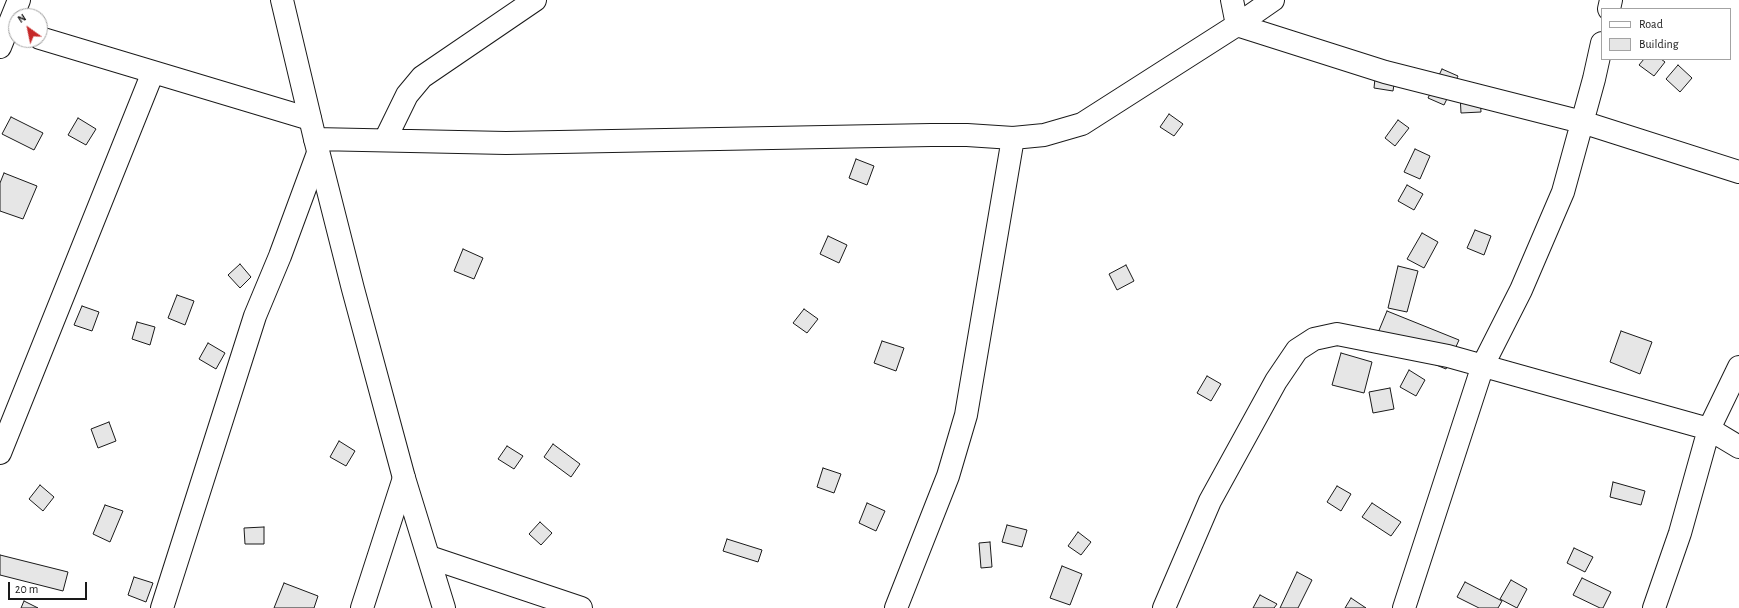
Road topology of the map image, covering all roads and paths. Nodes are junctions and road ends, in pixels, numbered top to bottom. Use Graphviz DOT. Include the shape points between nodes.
graph roads {
  1 [pos="282,0"];
  2 [pos="535,0"];
  3 [pos="1232,0"];
  4 [pos="1273,0"];
  5 [pos="1237,25"];
  6 [pos="48,40"];
  7 [pos="1601,47"];
  8 [pos="153,72"];
  9 [pos="1582,122"];
  10 [pos="314,137"];
  11 [pos="1013,138"];
  12 [pos="385,140"];
  13 [pos="1739,172"];
  14 [pos="1482,365"];
  15 [pos="1739,367"];
  16 [pos="1709,429"];
  17 [pos="1739,447"];
  18 [pos="0,453"];
  19 [pos="404,478"];
  20 [pos="429,557"];
  21 [pos="162,608"];
  22 [pos="362,608"];
  23 [pos="444,608"];
  24 [pos="582,608"];
  25 [pos="896,608"];
  26 [pos="1164,608"];
  27 [pos="1404,608"];
  28 [pos="1654,608"];
  1 -- 10 [label="street"];
  2 -- 12 [label="street" via="422,77 407,95"];
  3 -- 5 [label="street"];
  4 -- 5 [label="street"];
  5 -- 9 [label="street" via="1385,72"];
  5 -- 11 [label="street" via="1082,124 1044,135"];
  6 -- 8 [label="street"];
  7 -- 9 [label="street"];
  8 -- 10 [label="street"];
  8 -- 18 [label="street"];
  9 -- 13 [label="street"];
  9 -- 14 [label="street" via="1560,199 1521,290"];
  10 -- 12 [label="street"];
  10 -- 19 [label="street"];
  10 -- 21 [label="street" via="280,256 255,316"];
  11 -- 12 [label="street" via="931,135 506,143"];
  11 -- 25 [label="street" via="966,414 948,476"];
  14 -- 16 [label="street"];
  14 -- 26 [label="street" via="1337,334 1314,339 1297,350 1276,381 1210,501"];
  14 -- 27 [label="street"];
  15 -- 16 [label="street"];
  16 -- 17 [label="street"];
  16 -- 28 [label="street" via="1680,533"];
  19 -- 20 [label="street"];
  19 -- 22 [label="street"];
  20 -- 23 [label="street"];
  20 -- 24 [label="street"];
}
